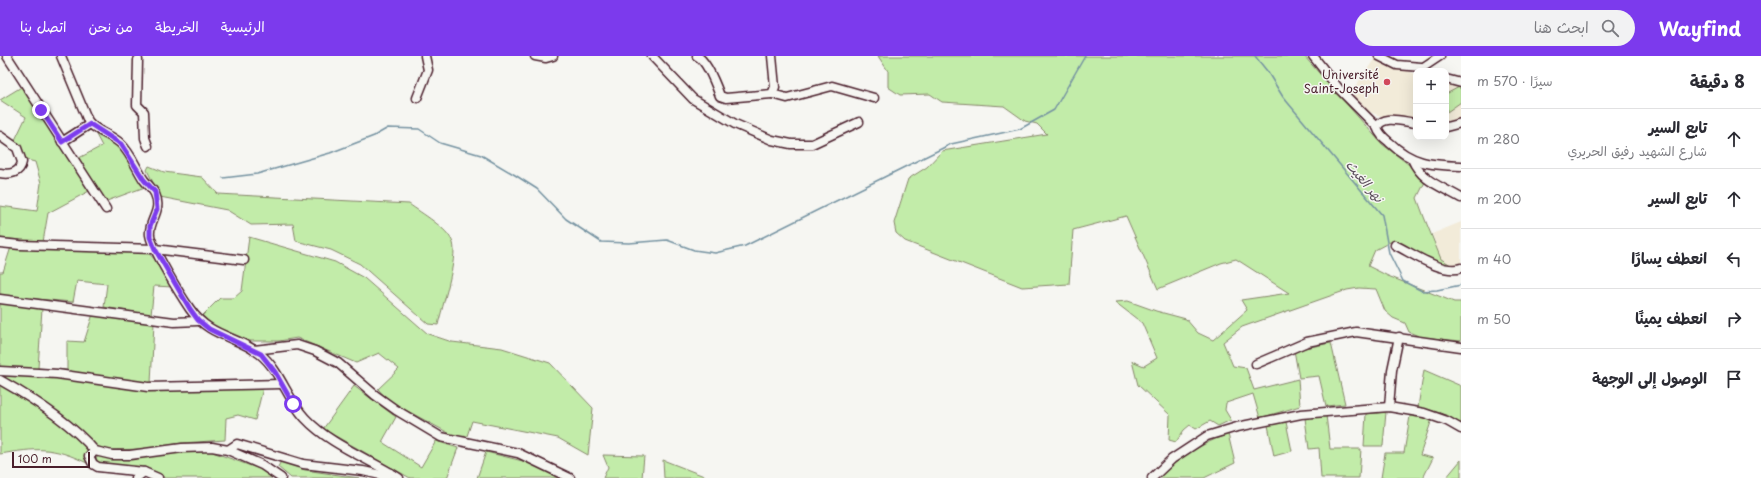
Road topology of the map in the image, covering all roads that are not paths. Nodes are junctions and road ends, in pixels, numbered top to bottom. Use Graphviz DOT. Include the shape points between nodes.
graph roads {
  1 [pos="6,56"];
  2 [pos="61,56"];
  3 [pos="425,56"];
  4 [pos="535,56"];
  5 [pos="553,56"];
  6 [pos="652,56"];
  7 [pos="772,56"];
  8 [pos="1313,56"];
  9 [pos="1379,56"];
  10 [pos="1440,56"];
  11 [pos="700,57"];
  12 [pos="138,60"];
  13 [pos="1424,68"];
  14 [pos="1449,80"];
  15 [pos="1461,83"];
  16 [pos="772,94"];
  17 [pos="417,98"];
  18 [pos="874,98"];
  19 [pos="1361,111"];
  20 [pos="1385,120"];
  21 [pos="859,122"];
  22 [pos="1413,123"];
  23 [pos="1461,123"];
  24 [pos="90,124"];
  25 [pos="1449,126"];
  26 [pos="1377,128"];
  27 [pos="0,136"];
  28 [pos="62,142"];
  29 [pos="148,146"];
  30 [pos="1412,159"];
  31 [pos="1461,166"];
  32 [pos="0,174"];
  33 [pos="1461,198"];
  34 [pos="106,209"];
  35 [pos="0,243"];
  36 [pos="1395,245"];
  37 [pos="155,249"];
  38 [pos="244,260"];
  39 [pos="1461,268"];
  40 [pos="0,299"];
  41 [pos="198,320"];
  42 [pos="1399,337"];
  43 [pos="1461,348"];
  44 [pos="254,350"];
  45 [pos="1256,364"];
  46 [pos="0,371"];
  47 [pos="0,380"];
  48 [pos="281,384"];
  49 [pos="1389,407"];
  50 [pos="1461,429"];
  51 [pos="228,450"];
  52 [pos="94,451"];
  53 [pos="144,472"];
  54 [pos="391,473"];
  55 [pos="136,478"];
  56 [pos="158,478"];
  57 [pos="281,478"];
  58 [pos="399,478"];
  59 [pos="570,478"];
  60 [pos="1152,478"];
  1 -- 28 [label="street"];
  2 -- 24 [label="street"];
  3 -- 17 [label="street" via="428,70"];
  4 -- 5 [label="street"];
  6 -- 21 [label="street" via="693,99 735,124 772,140 790,144 812,144"];
  7 -- 16 [label="street" via="775,86"];
  8 -- 19 [label="street" via="1339,89"];
  9 -- 13 [label="street" via="1397,65"];
  10 -- 13 [label="street"];
  11 -- 16 [label="street" via="722,97"];
  12 -- 29 [label="street" via="137,105 144,112 145,138"];
  14 -- 15 [label="street"];
  16 -- 18 [label="street" via="787,98 832,86"];
  19 -- 20 [label="street"];
  19 -- 26 [label="street"];
  20 -- 22 [label="street"];
  20 -- 26 [label="street"];
  23 -- 25 [label="street"];
  24 -- 28 [label="street"];
  24 -- 37 [label="street" via="121,144 144,180 155,192 157,209 150,233"];
  26 -- 30 [label="street" via="1391,144"];
  27 -- 32 [label="street" via="17,148 22,162 20,168 13,173"];
  28 -- 34 [label="street"];
  30 -- 31 [label="street" via="1423,163"];
  30 -- 33 [label="street" via="1416,169 1427,180"];
  35 -- 37 [label="street"];
  36 -- 39 [label="street" via="1438,267"];
  37 -- 38 [label="street"];
  37 -- 41 [label="street"];
  40 -- 41 [label="street" via="174,322"];
  41 -- 44 [label="street" via="216,333"];
  42 -- 43 [label="street"];
  42 -- 45 [label="street" via="1364,332 1348,333 1307,342"];
  42 -- 49 [label="street" via="1392,370"];
  44 -- 48 [label="street" via="268,363"];
  44 -- 59 [label="street" via="297,345 316,350 338,363 396,410 441,436 524,455"];
  46 -- 48 [label="street" via="57,374 148,387"];
  47 -- 52 [label="street" via="47,409"];
  48 -- 54 [label="street" via="293,404 320,432"];
  49 -- 50 [label="street" via="1424,413"];
  49 -- 60 [label="street" via="1301,414 1225,430 1207,436 1190,446"];
  51 -- 52 [label="street" via="212,447 182,448 130,455"];
  51 -- 54 [label="street" via="240,445 303,464 385,476"];
  51 -- 57 [label="street" via="262,465"];
  52 -- 53 [label="street" via="89,456 98,467"];
  53 -- 55 [label="street"];
  53 -- 56 [label="street"];
  54 -- 58 [label="street"];
}
